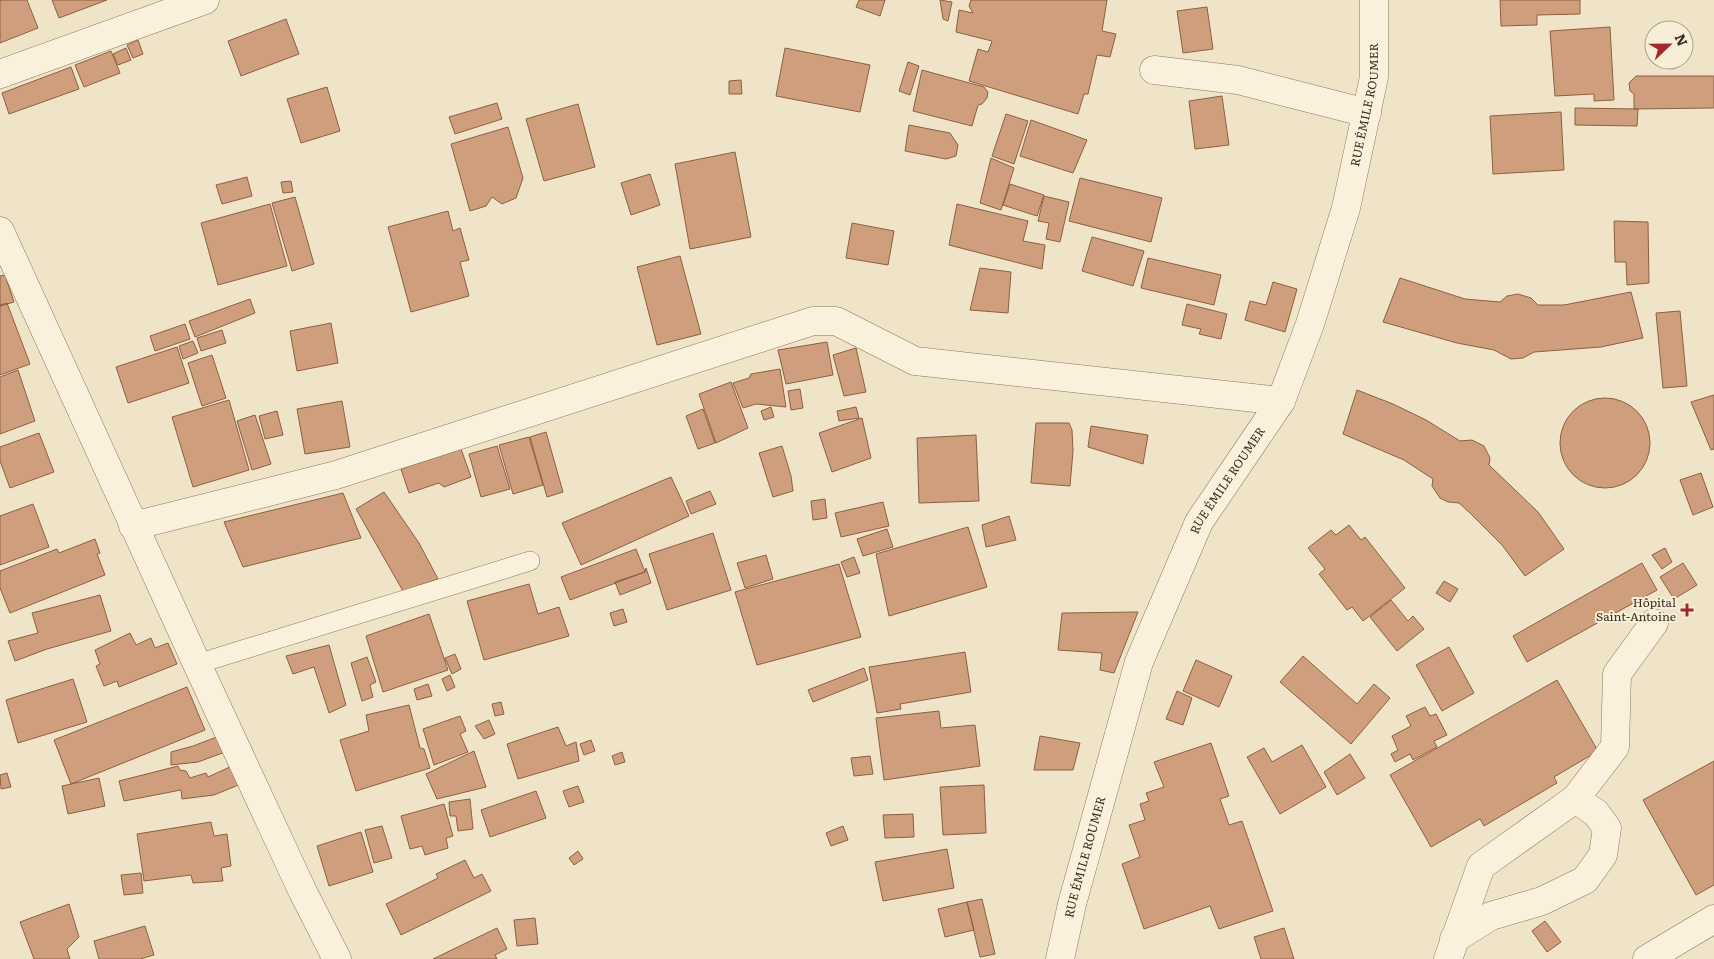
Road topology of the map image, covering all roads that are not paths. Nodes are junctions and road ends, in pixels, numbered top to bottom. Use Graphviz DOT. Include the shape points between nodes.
graph roads {
  1 [pos="205,0"];
  2 [pos="1374,0"];
  3 [pos="1154,70"];
  4 [pos="0,74"];
  5 [pos="1367,113"];
  6 [pos="0,231"];
  7 [pos="1282,401"];
  8 [pos="133,526"];
  9 [pos="530,561"];
  10 [pos="1654,623"];
  11 [pos="197,664"];
  12 [pos="1575,799"];
  13 [pos="1714,919"];
  14 [pos="1451,949"];
  15 [pos="337,959"];
  16 [pos="1060,959"];
  17 [pos="1647,959"];
  1 -- 4 [label="street"];
  2 -- 5 [label="street, RUE ÉMILE ROUMER" via="1374,77"];
  3 -- 5 [label="street" via="1238,80"];
  5 -- 7 [label="street, RUE ÉMILE ROUMER" via="1346,208"];
  6 -- 8 [label="street"];
  7 -- 8 [label="street" via="915,361 836,321 813,321 336,475"];
  7 -- 16 [label="street, RUE ÉMILE ROUMER" via="1199,522 1139,662 1072,904"];
  8 -- 11 [label="street"];
  9 -- 11 [label="lane"];
  10 -- 12 [label="street" via="1617,674 1615,747"];
  11 -- 15 [label="street"];
  12 -- 14 [label="street" via="1481,866"];
  12 -- 14 [label="street" via="1596,814 1607,828 1603,855 1585,880 1542,900 1490,916"];
  13 -- 17 [label="street"];
}
